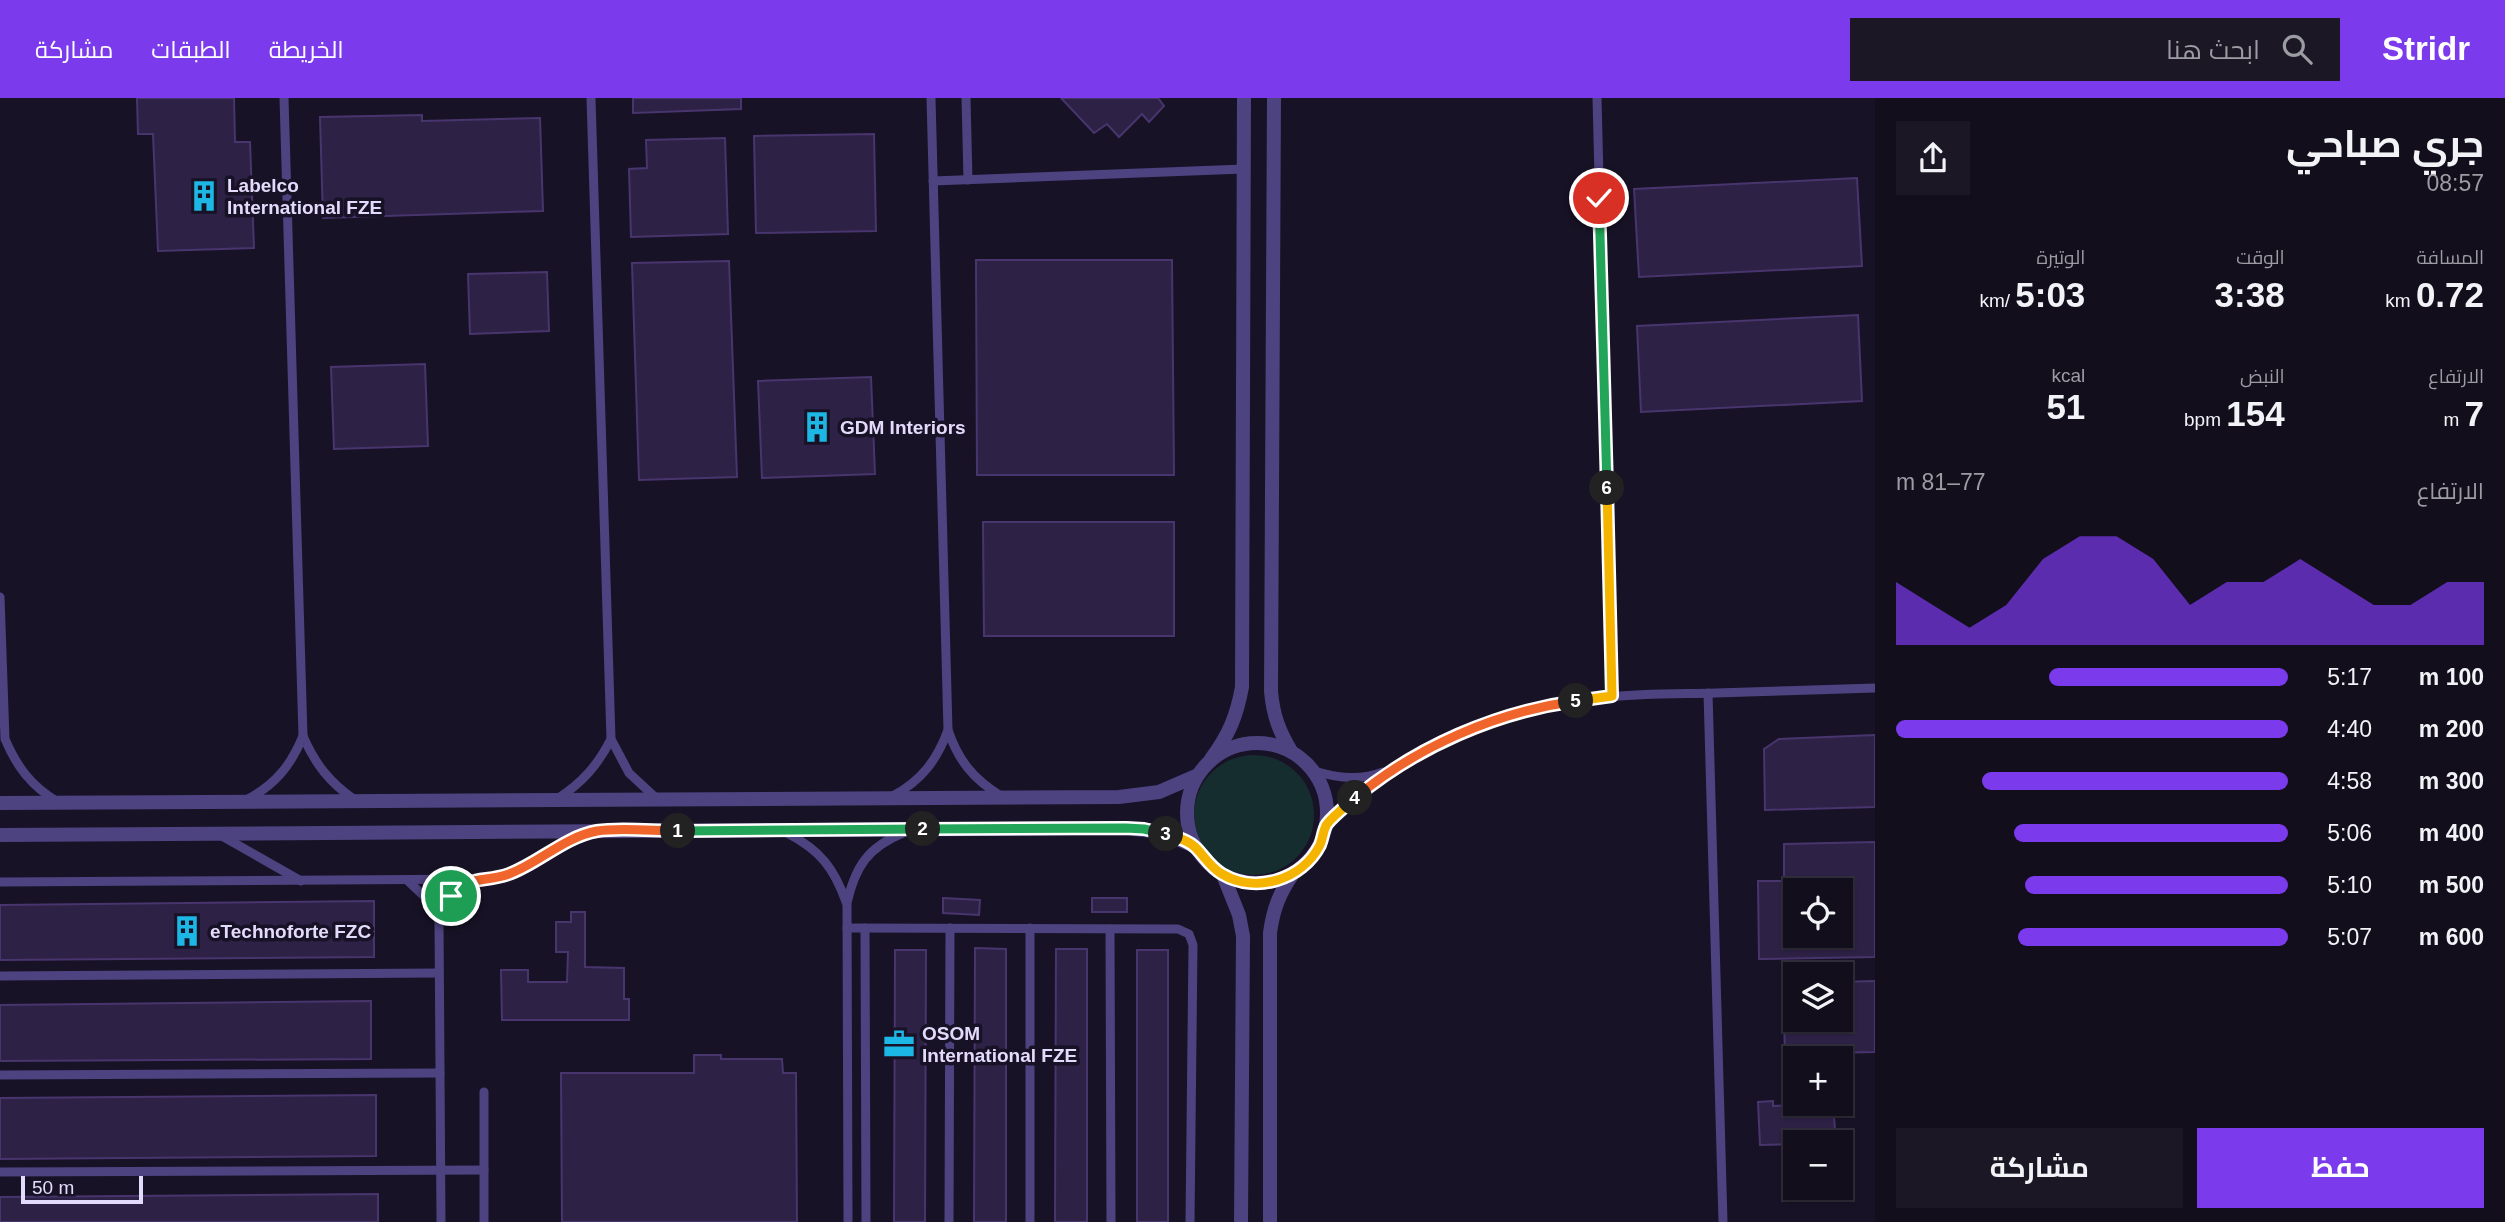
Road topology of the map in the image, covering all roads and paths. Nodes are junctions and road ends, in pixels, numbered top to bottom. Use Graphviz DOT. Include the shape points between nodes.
graph roads {
  1 [pos="284,98"];
  2 [pos="591,98"];
  3 [pos="931,98"];
  4 [pos="967,98"];
  5 [pos="1244,98"];
  6 [pos="1274,98"];
  7 [pos="1597,98"];
  8 [pos="1244,169"];
  9 [pos="968,180"];
  10 [pos="933,181"];
  11 [pos="0,597"];
  12 [pos="1875,688"];
  13 [pos="1708,693"];
  14 [pos="1612,696"];
  15 [pos="948,730"];
  16 [pos="303,736"];
  17 [pos="5,739"];
  18 [pos="611,739"];
  19 [pos="0,750"];
  20 [pos="1291,751"];
  21 [pos="1211,759"];
  22 [pos="1395,768"];
  23 [pos="1314,771"];
  24 [pos="1196,776"];
  25 [pos="1004,798"];
  26 [pos="657,799"];
  27 [pos="888,799"];
  28 [pos="556,800"];
  29 [pos="243,802"];
  30 [pos="357,802"];
  31 [pos="0,803"];
  32 [pos="59,803"];
  33 [pos="1326,825"];
  34 [pos="782,830"];
  35 [pos="911,830"];
  36 [pos="597,831"];
  37 [pos="217,834"];
  38 [pos="0,835"];
  39 [pos="1194,846"];
  40 [pos="1293,874"];
  41 [pos="1223,875"];
  42 [pos="469,880"];
  43 [pos="302,881"];
  44 [pos="408,881"];
  45 [pos="0,883"];
  46 [pos="847,903"];
  47 [pos="439,919"];
  48 [pos="847,928"];
  49 [pos="865,928"];
  50 [pos="950,928"];
  51 [pos="1030,928"];
  52 [pos="1110,929"];
  53 [pos="439,973"];
  54 [pos="0,976"];
  55 [pos="440,1073"];
  56 [pos="0,1076"];
  57 [pos="484,1092"];
  58 [pos="440,1170"];
  59 [pos="484,1170"];
  60 [pos="0,1172"];
  61 [pos="441,1222"];
  62 [pos="484,1222"];
  63 [pos="848,1222"];
  64 [pos="866,1222"];
  65 [pos="949,1222"];
  66 [pos="1030,1222"];
  67 [pos="1111,1222"];
  68 [pos="1190,1222"];
  69 [pos="1241,1222"];
  70 [pos="1270,1222"];
  71 [pos="1723,1222"];
  1 -- 16 [label="lane"];
  2 -- 18 [label="lane"];
  3 -- 10 [label="lane"];
  4 -- 9 [label="lane"];
  5 -- 8 [label="street"];
  6 -- 20 [label="street" via="1271,691 1273,713"];
  7 -- 14 [label="lane"];
  8 -- 9 [label="lane"];
  8 -- 21 [label="street" via="1242,687 1233,725"];
  9 -- 10 [label="lane"];
  10 -- 15 [label="lane"];
  11 -- 17 [label="lane"];
  12 -- 13 [label="lane"];
  13 -- 14 [label="lane"];
  13 -- 71 [label="lane"];
  14 -- 22 [label="lane" via="1511,716"];
  15 -- 25 [label="lane" via="968,771"];
  15 -- 27 [label="lane" via="926,771"];
  16 -- 29 [label="lane" via="281,776"];
  16 -- 30 [label="lane" via="324,774"];
  17 -- 19 [label="lane"];
  17 -- 32 [label="lane" via="25,776"];
  18 -- 26 [label="lane" via="629,773"];
  18 -- 28 [label="lane" via="589,774"];
  20 -- 21 [label="street" via="1250,743"];
  20 -- 23 [label="street"];
  21 -- 24 [label="street"];
  22 -- 23 [label="lane" via="1355,779"];
  22 -- 33 [label="lane"];
  23 -- 33 [label="street" via="1327,806"];
  24 -- 25 [label="street" via="1139,796"];
  24 -- 39 [label="street" via="1186,811"];
  25 -- 27 [label="street"];
  26 -- 27 [label="street"];
  26 -- 28 [label="street"];
  28 -- 30 [label="street"];
  29 -- 30 [label="street"];
  29 -- 32 [label="street"];
  31 -- 32 [label="street"];
  33 -- 40 [label="street" via="1309,861"];
  34 -- 35 [label="street"];
  34 -- 36 [label="street"];
  34 -- 46 [label="lane" via="824,859"];
  35 -- 39 [label="street" via="1144,829"];
  35 -- 46 [label="lane" via="886,839 867,856 853,878"];
  36 -- 37 [label="street"];
  36 -- 42 [label="lane" via="506,875"];
  37 -- 38 [label="street"];
  37 -- 43 [label="lane"];
  39 -- 41 [label="street"];
  40 -- 41 [label="street" via="1258,884"];
  40 -- 70 [label="street" via="1277,901 1270,933"];
  41 -- 69 [label="street" via="1243,936"];
  42 -- 44 [label="lane"];
  42 -- 47 [label="lane" via="451,896"];
  43 -- 44 [label="lane"];
  43 -- 45 [label="lane"];
  44 -- 47 [label="lane"];
  46 -- 48 [label="lane"];
  47 -- 53 [label="lane"];
  48 -- 49 [label="lane"];
  48 -- 63 [label="lane"];
  49 -- 50 [label="lane"];
  49 -- 64 [label="lane"];
  50 -- 51 [label="lane"];
  50 -- 65 [label="lane"];
  51 -- 52 [label="lane"];
  51 -- 66 [label="lane"];
  52 -- 67 [label="lane"];
  52 -- 68 [label="lane" via="1178,929 1192,939"];
  53 -- 54 [label="lane"];
  53 -- 55 [label="lane"];
  55 -- 56 [label="lane"];
  55 -- 58 [label="lane"];
  57 -- 59 [label="lane"];
  58 -- 59 [label="lane"];
  58 -- 60 [label="lane"];
  58 -- 61 [label="lane"];
  59 -- 62 [label="lane"];
}
